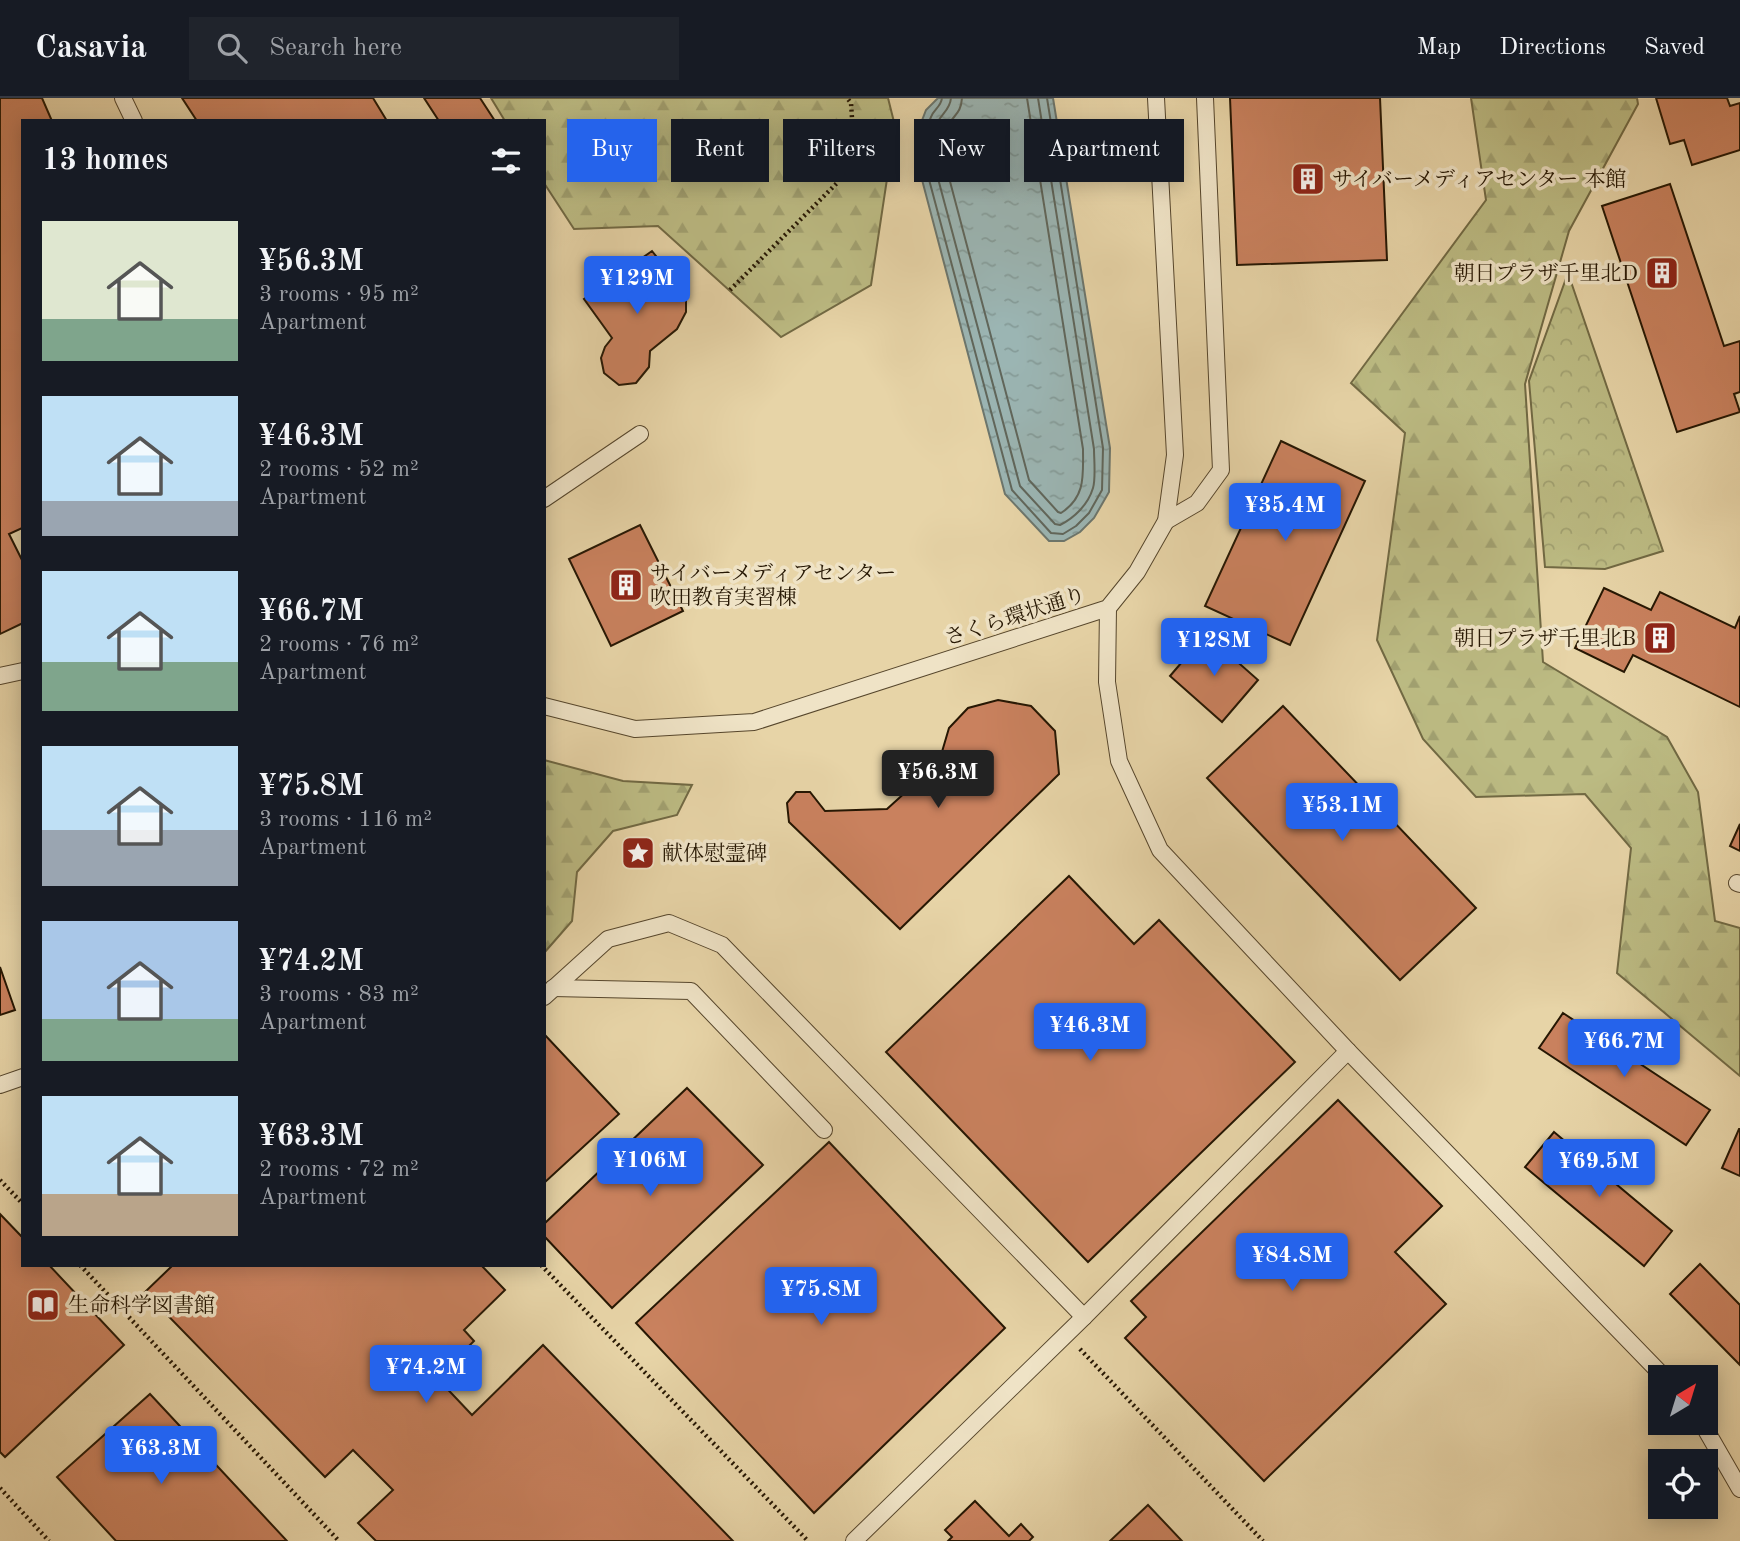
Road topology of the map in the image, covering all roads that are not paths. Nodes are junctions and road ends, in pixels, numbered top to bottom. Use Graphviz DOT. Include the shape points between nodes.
graph roads {
  1 [pos="123,98"];
  2 [pos="1156,98"];
  3 [pos="1205,98"];
  4 [pos="133,119"];
  5 [pos="640,434"];
  6 [pos="546,498"];
  7 [pos="1166,521"];
  8 [pos="1108,608"];
  9 [pos="21,671"];
  10 [pos="0,676"];
  11 [pos="546,707"];
  12 [pos="549,993"];
  13 [pos="1348,1051"];
  14 [pos="21,1078"];
  15 [pos="0,1085"];
  16 [pos="824,1130"];
  17 [pos="1084,1317"];
  18 [pos="1652,1365"];
  19 [pos="1709,1435"];
  20 [pos="1740,1489"];
  21 [pos="853,1541"];
  1 -- 4 [label="lane"];
  2 -- 7 [label="lane, さくら環状通り" via="1175,455"];
  3 -- 7 [label="lane" via="1221,470 1197,503"];
  5 -- 6 [label="lane"];
  7 -- 8 [label="lane, さくら環状通り"];
  8 -- 11 [label="lane, さくら環状通り" via="754,722 635,729"];
  8 -- 13 [label="lane" via="1107,682 1119,761 1160,850"];
  9 -- 10 [label="lane"];
  12 -- 16 [label="lane" via="691,991"];
  12 -- 17 [label="lane" via="608,939 669,923 722,945"];
  13 -- 17 [label="lane"];
  13 -- 18 [label="lane"];
  14 -- 15 [label="lane"];
  17 -- 21 [label="lane"];
  19 -- 20 [label="lane"];
}
